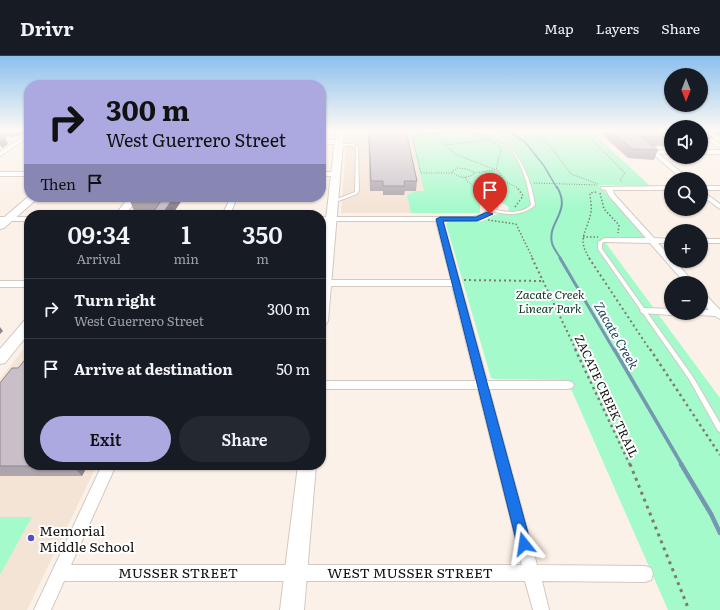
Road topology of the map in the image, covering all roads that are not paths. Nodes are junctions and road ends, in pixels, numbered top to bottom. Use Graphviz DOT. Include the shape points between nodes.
graph roads {
  1 [pos="338,157"];
  2 [pos="357,157"];
  3 [pos="517,157"];
  4 [pos="667,164"];
  5 [pos="677,172"];
  6 [pos="0,174"];
  7 [pos="24,174"];
  8 [pos="326,174"];
  9 [pos="336,174"];
  10 [pos="664,188"];
  11 [pos="708,188"];
  12 [pos="720,188"];
  13 [pos="708,198"];
  14 [pos="27,202"];
  15 [pos="130,202"];
  16 [pos="332,203"];
  17 [pos="493,207"];
  18 [pos="720,207"];
  19 [pos="124,210"];
  20 [pos="24,218"];
  21 [pos="326,218"];
  22 [pos="4,219"];
  23 [pos="440,219"];
  24 [pos="0,226"];
  25 [pos="602,239"];
  26 [pos="652,240"];
  27 [pos="664,241"];
  28 [pos="708,241"];
  29 [pos="720,241"];
  30 [pos="684,276"];
  31 [pos="460,282"];
  32 [pos="326,283"];
  33 [pos="0,284"];
  34 [pos="24,284"];
  35 [pos="708,302"];
  36 [pos="645,311"];
  37 [pos="664,312"];
  38 [pos="708,313"];
  39 [pos="719,314"];
  40 [pos="24,330"];
  41 [pos="0,359"];
  42 [pos="326,385"];
  43 [pos="483,385"];
  44 [pos="568,385"];
  45 [pos="720,429"];
  46 [pos="107,470"];
  47 [pos="306,470"];
  48 [pos="296,572"];
  49 [pos="60,573"];
  50 [pos="531,573"];
  51 [pos="645,574"];
  52 [pos="42,610"];
  53 [pos="292,610"];
  54 [pos="541,610"];
  1 -- 9 [label="street"];
  2 -- 16 [label="lane" via="356,194"];
  3 -- 17 [label="lane" via="525,170 533,206 513,213"];
  4 -- 5 [label="street"];
  6 -- 7 [label="street"];
  8 -- 9 [label="street"];
  9 -- 16 [label="street"];
  10 -- 26 [label="street" via="604,189"];
  11 -- 12 [label="street"];
  13 -- 18 [label="street"];
  14 -- 22 [label="street"];
  15 -- 19 [label="street"];
  16 -- 21 [label="street"];
  17 -- 23 [label="street" via="483,217"];
  20 -- 22 [label="street"];
  21 -- 23 [label="street"];
  22 -- 24 [label="street"];
  23 -- 31 [label="street"];
  25 -- 26 [label="street"];
  25 -- 36 [label="lane" via="600,249"];
  26 -- 27 [label="street"];
  26 -- 30 [label="street"];
  28 -- 29 [label="street"];
  31 -- 32 [label="street"];
  31 -- 43 [label="street"];
  33 -- 34 [label="street"];
  35 -- 39 [label="street"];
  36 -- 37 [label="street"];
  36 -- 45 [label="lane" via="690,378"];
  38 -- 39 [label="street"];
  40 -- 41 [label="street"];
  42 -- 43 [label="street"];
  43 -- 44 [label="street"];
  43 -- 50 [label="street"];
  46 -- 49 [label="street"];
  47 -- 48 [label="street"];
  48 -- 49 [label="street, MUSSER STREET"];
  48 -- 50 [label="street, WEST MUSSER STREET"];
  48 -- 53 [label="street"];
  49 -- 52 [label="street"];
  50 -- 51 [label="street, WEST MUSSER STREET"];
  50 -- 54 [label="street"];
}
